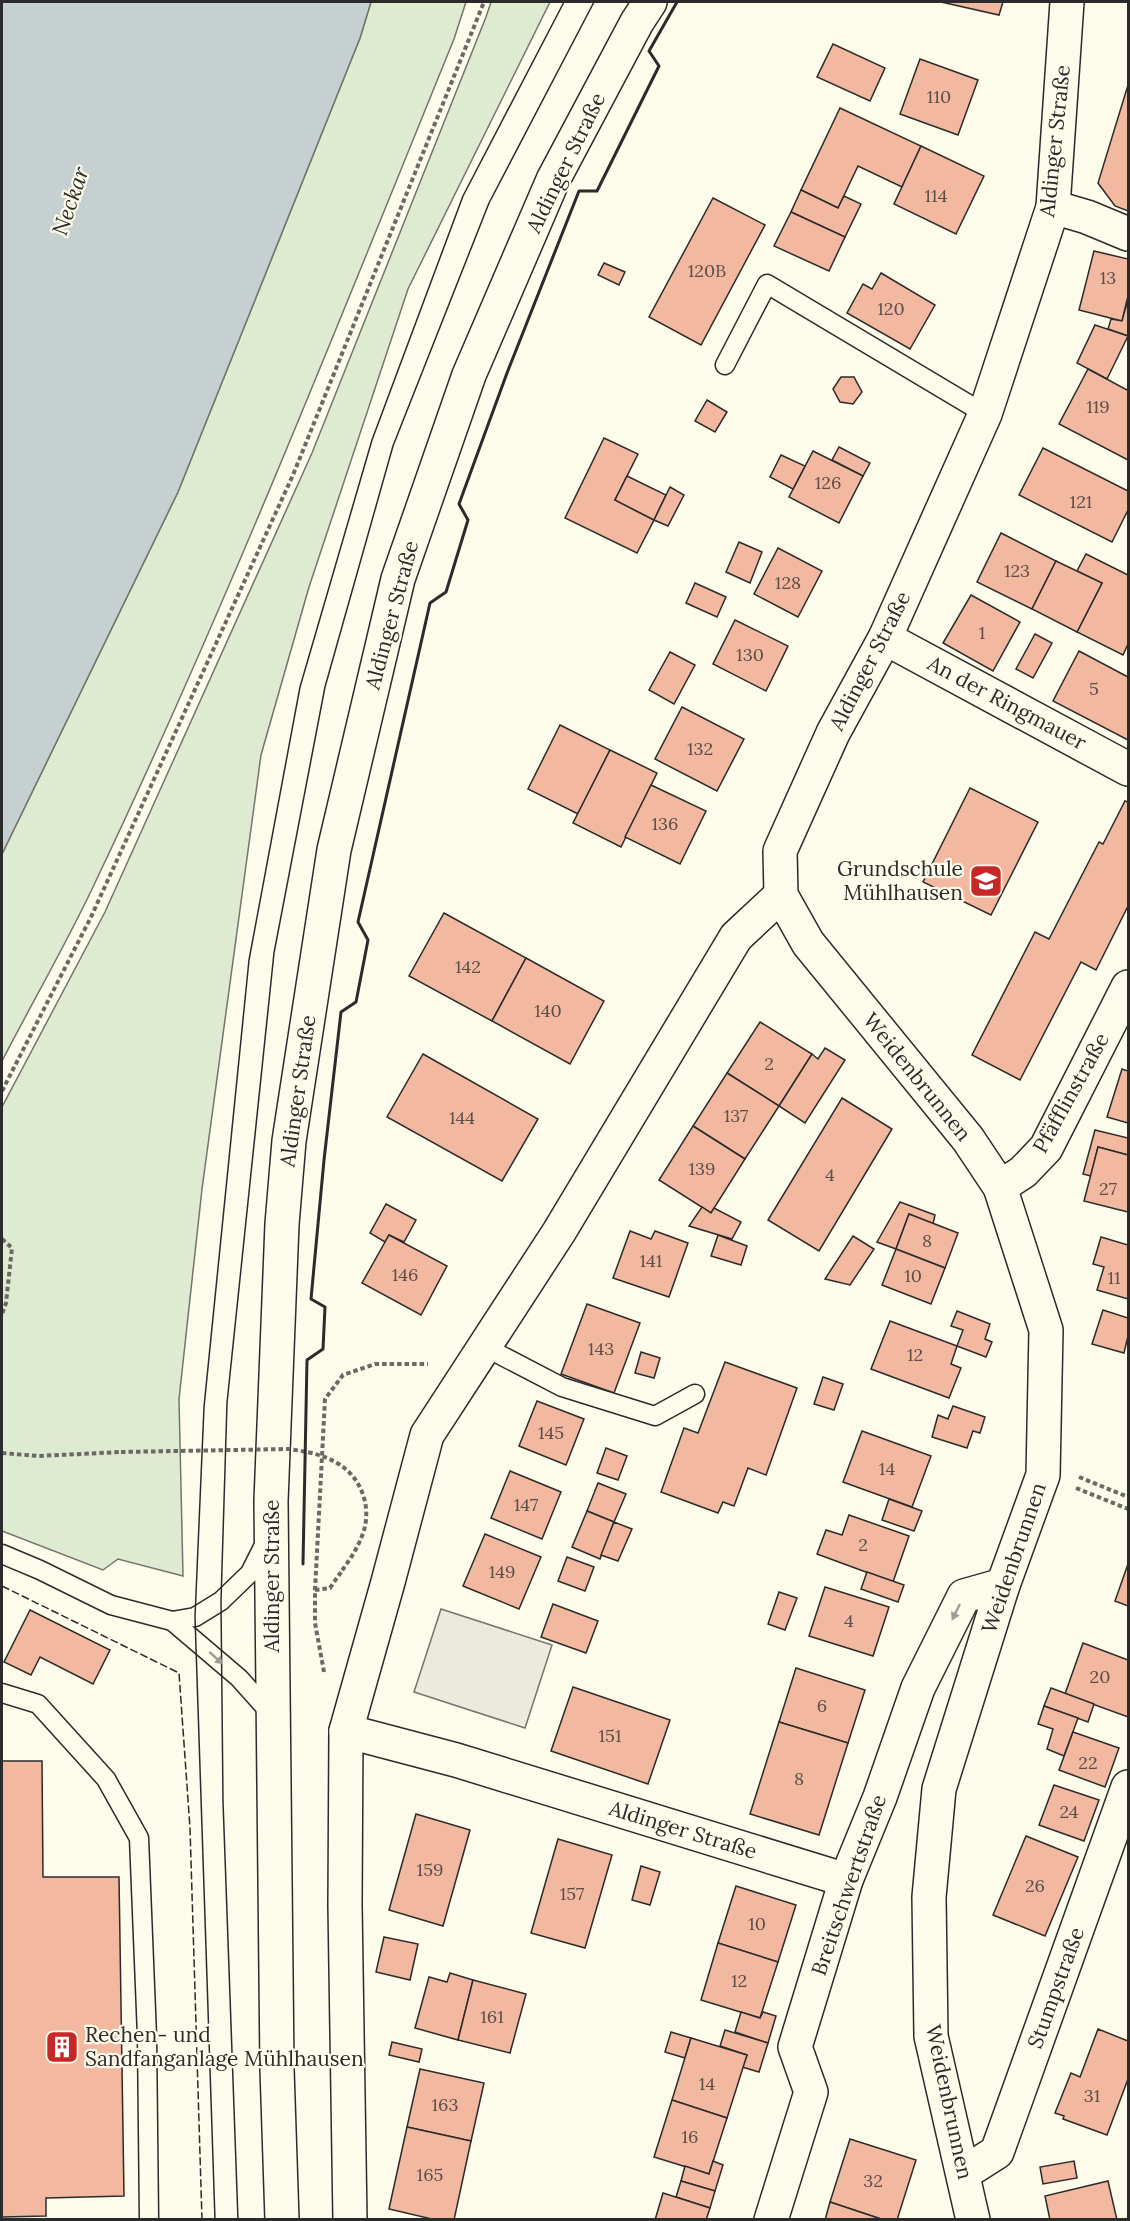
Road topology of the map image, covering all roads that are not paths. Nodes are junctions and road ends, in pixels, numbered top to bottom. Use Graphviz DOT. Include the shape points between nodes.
graph roads {
  1 [pos="1067,2"];
  2 [pos="643,8"];
  3 [pos="1053,207"];
  4 [pos="1128,234"];
  5 [pos="725,366"];
  6 [pos="985,414"];
  7 [pos="885,638"];
  8 [pos="1128,769"];
  9 [pos="781,895"];
  10 [pos="1128,987"];
  11 [pos="1000,1187"];
  12 [pos="484,1347"];
  13 [pos="695,1394"];
  14 [pos="270,1534"];
  15 [pos="2,1554"];
  16 [pos="1003,1585"];
  17 [pos="171,1621"];
  18 [pos="2,1693"];
  19 [pos="272,1715"];
  20 [pos="346,1731"];
  21 [pos="1128,1787"];
  22 [pos="846,1880"];
  23 [pos="964,2173"];
  24 [pos="149,2220"];
  25 [pos="282,2220"];
  26 [pos="350,2220"];
  27 [pos="771,2220"];
  28 [pos="973,2220"];
  1 -- 3 [label="street, Aldinger Straße"];
  2 -- 14 [label="street, Aldinger Straße" via="554,180 469,375 398,579 334,850 289,1141"];
  3 -- 4 [label="street"];
  3 -- 6 [label="street, Aldinger Straße"];
  5 -- 6 [label="lane" via="766,284"];
  6 -- 7 [label="street, Aldinger Straße"];
  7 -- 8 [label="street, An der Ringmauer"];
  7 -- 9 [label="street, Aldinger Straße" via="833,733 780,851"];
  9 -- 11 [label="street, Weidenbrunnen" via="808,943 968,1138"];
  9 -- 12 [label="street" via="736,937 559,1232"];
  10 -- 11 [label="street, Pfäfflinstraße" via="1046,1148 1023,1172"];
  11 -- 16 [label="street, Weidenbrunnen" via="1046,1330 1043,1469"];
  12 -- 13 [label="lane" via="562,1387 655,1416"];
  12 -- 20 [label="street" via="427,1435"];
  14 -- 17 [label="lane" via="250,1573 221,1601 195,1617"];
  14 -- 19 [label="street, Aldinger Straße"];
  15 -- 17 [label="lane" via="111,1605"];
  16 -- 22 [label="street, Breitschwertstraße, one-way" via="964,1596 918,1688"];
  16 -- 23 [label="street, Weidenbrunnen" via="939,1789 929,1897 932,2037"];
  17 -- 19 [label="lane, one-way" via="239,1678"];
  18 -- 24 [label="lane" via="38,1704 106,1779 139,1838"];
  19 -- 25 [label="street, Aldinger Straße" via="276,2069"];
  20 -- 22 [label="street, Aldinger Straße" via="456,1760"];
  20 -- 26 [label="street"];
  21 -- 23 [label="street, Stumpstraße" via="997,2152"];
  22 -- 27 [label="street, Breitschwertstraße" via="795,2047 811,2092"];
  23 -- 28 [label="street, Weidenbrunnen"];
}
